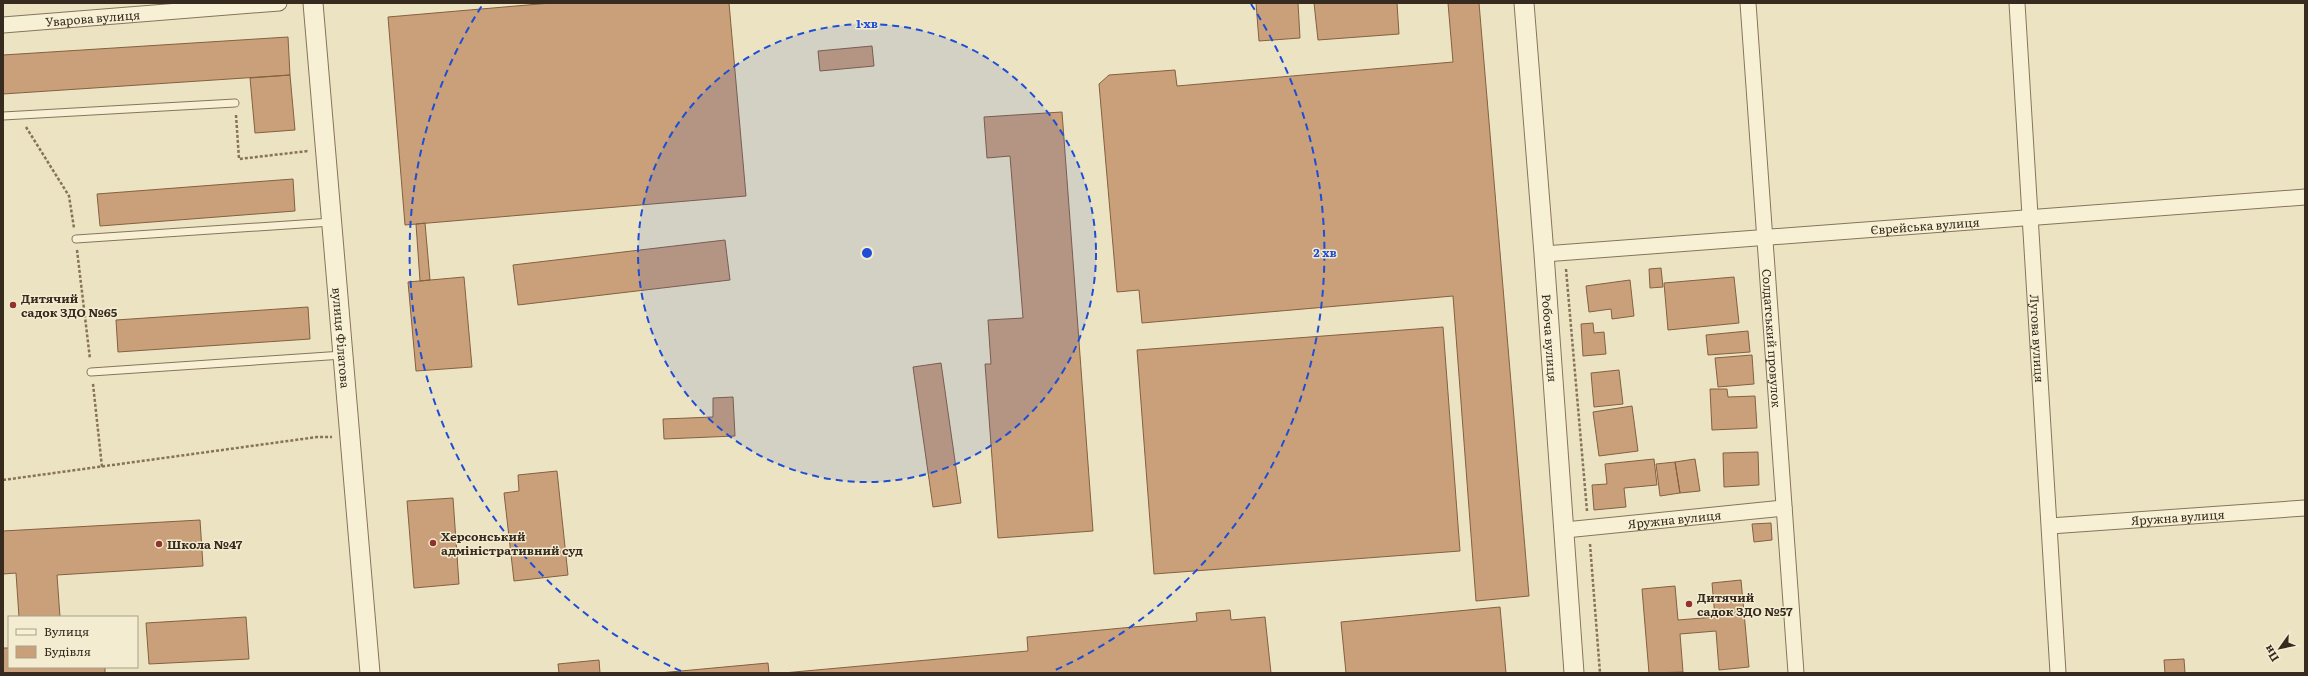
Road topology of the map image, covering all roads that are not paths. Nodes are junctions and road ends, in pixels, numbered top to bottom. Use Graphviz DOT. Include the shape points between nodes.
graph roads {
  1 [pos="279,3"];
  2 [pos="313,3"];
  3 [pos="1524,3"];
  4 [pos="1748,3"];
  5 [pos="2017,3"];
  6 [pos="3,25"];
  7 [pos="235,103"];
  8 [pos="3,116"];
  9 [pos="2305,197"];
  10 [pos="2029,217"];
  11 [pos="332,222"];
  12 [pos="76,239"];
  13 [pos="1765,239"];
  14 [pos="1544,254"];
  15 [pos="343,355"];
  16 [pos="91,372"];
  17 [pos="1784,508"];
  18 [pos="2305,508"];
  19 [pos="2050,526"];
  20 [pos="1565,530"];
  21 [pos="370,673"];
  22 [pos="1574,673"];
  23 [pos="1796,673"];
  24 [pos="2058,673"];
  1 -- 6 [label="street, Уварова вулиця"];
  2 -- 11 [label="street, вулиця Філатова"];
  3 -- 14 [label="street, Робоча вулиця"];
  4 -- 13 [label="street, Солдатський провулок"];
  5 -- 10 [label="street, Лугова вулиця"];
  7 -- 8 [label="lane"];
  9 -- 10 [label="street, Єврейська вулиця"];
  10 -- 13 [label="street, Єврейська вулиця"];
  10 -- 19 [label="street, Лугова вулиця"];
  11 -- 12 [label="lane"];
  11 -- 15 [label="street, вулиця Філатова"];
  13 -- 14 [label="street, Єврейська вулиця"];
  13 -- 17 [label="street, Солдатський провулок"];
  14 -- 20 [label="street, Робоча вулиця"];
  15 -- 16 [label="lane"];
  15 -- 21 [label="street, вулиця Філатова"];
  17 -- 20 [label="street, Яружна вулиця"];
  17 -- 23 [label="street, Солдатський провулок"];
  18 -- 19 [label="street, Яружна вулиця"];
  19 -- 24 [label="street, Лугова вулиця"];
  20 -- 22 [label="street, Робоча вулиця"];
}
